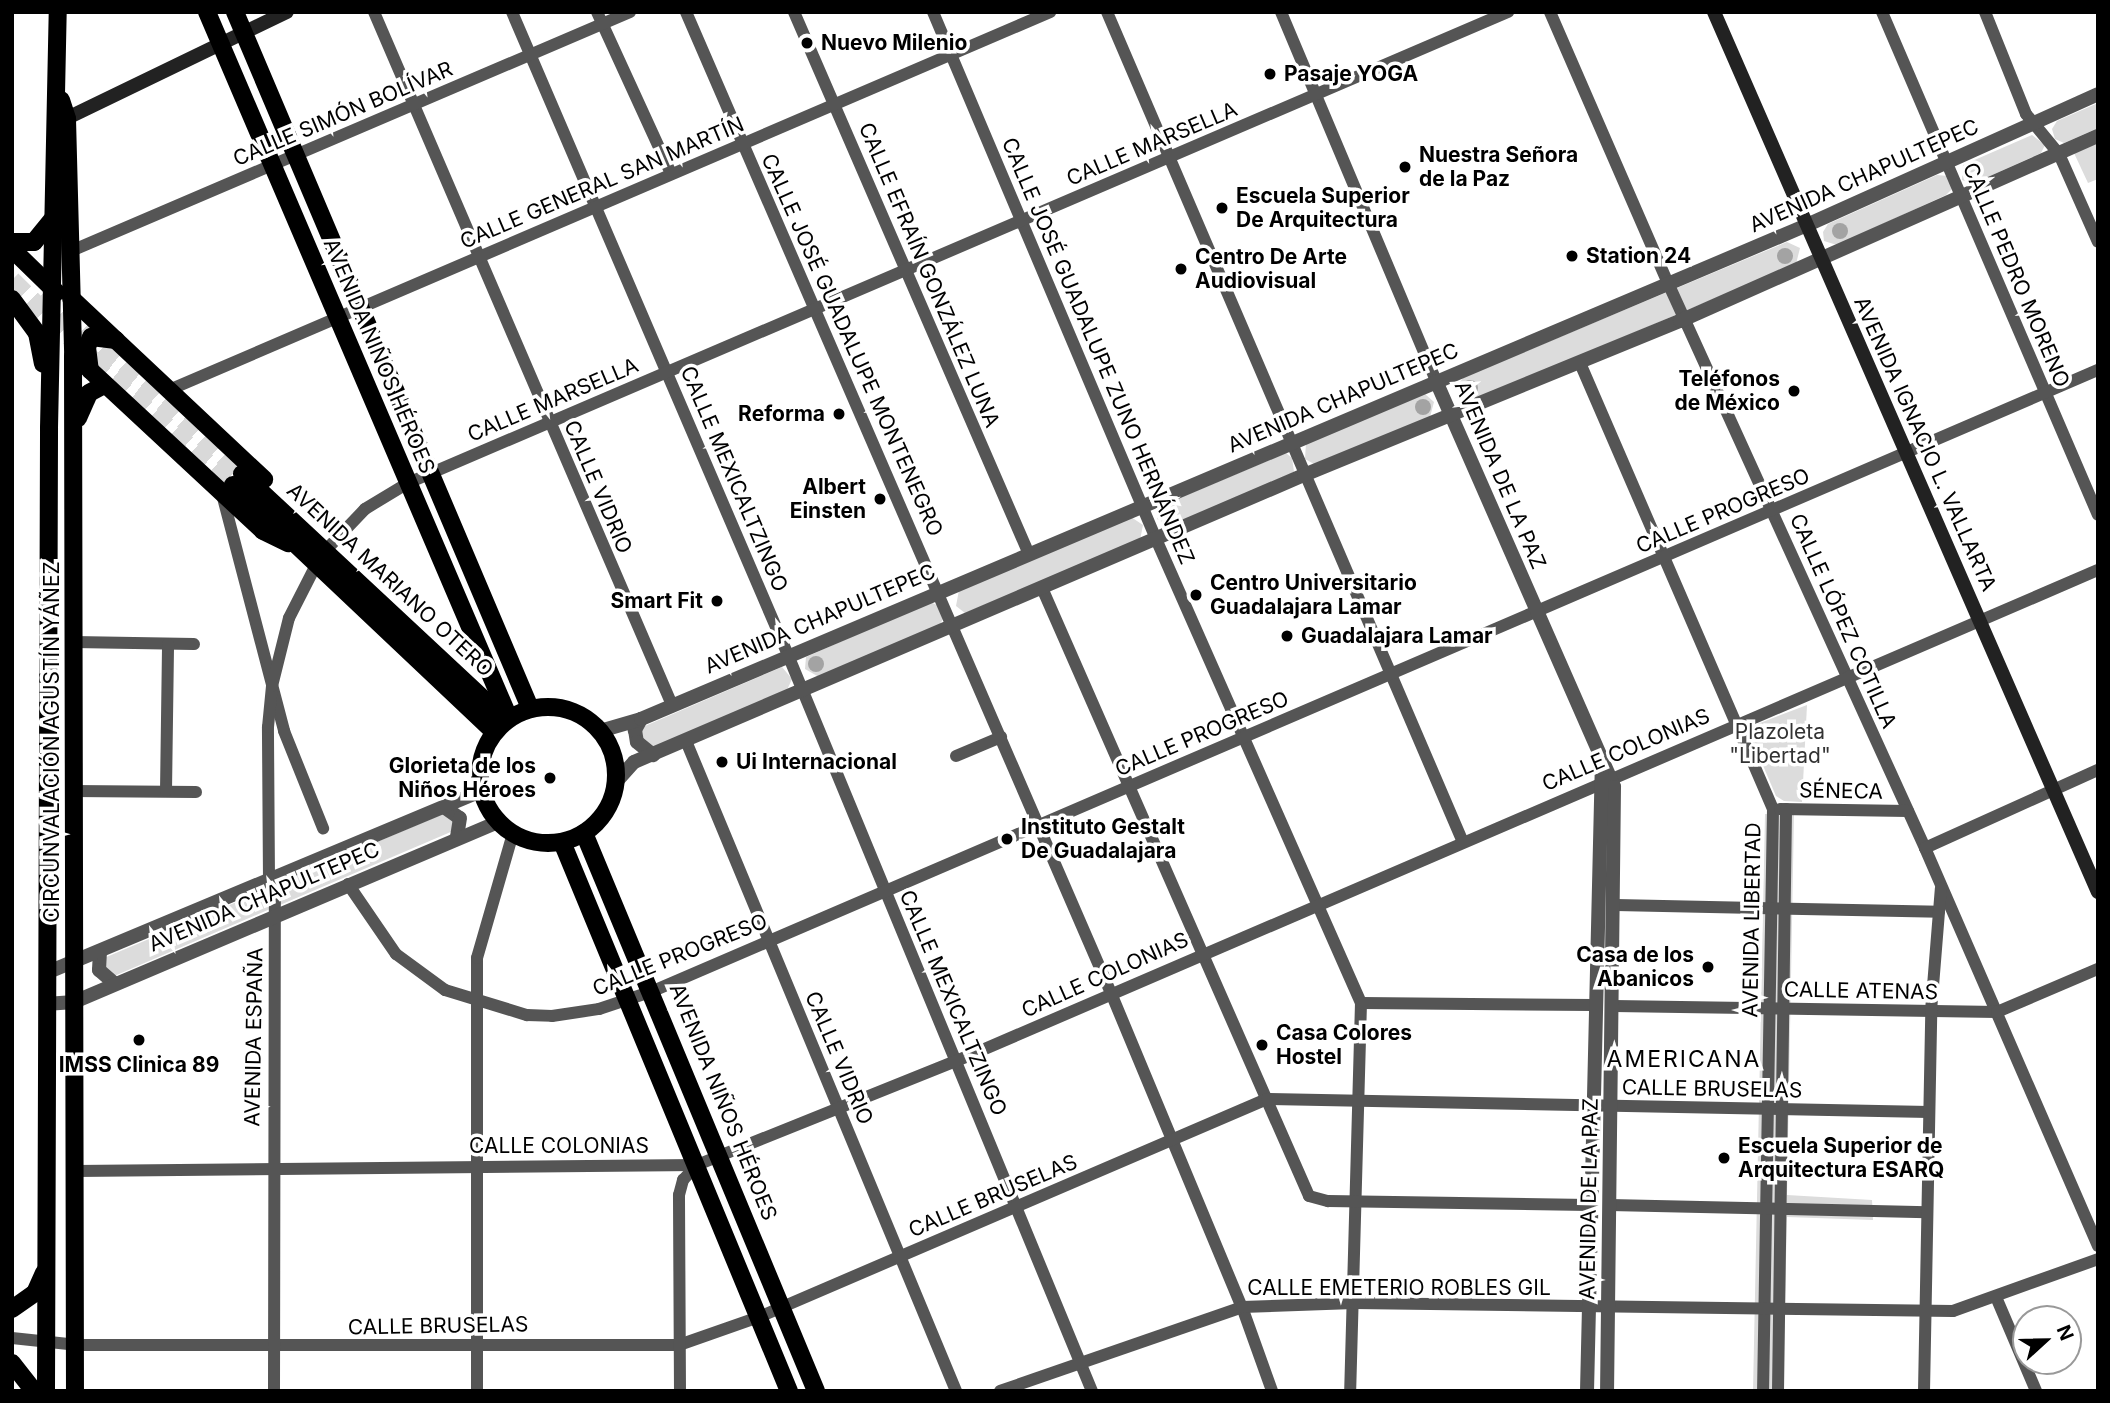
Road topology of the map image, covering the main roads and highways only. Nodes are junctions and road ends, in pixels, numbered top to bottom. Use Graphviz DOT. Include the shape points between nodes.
graph roads {
  1 [pos="58,12"];
  2 [pos="207,12"];
  3 [pos="235,12"];
  4 [pos="287,12"];
  5 [pos="1714,12"];
  6 [pos="244,33"];
  7 [pos="220,45"];
  8 [pos="60,121"];
  9 [pos="54,217"];
  10 [pos="15,243"];
  11 [pos="55,288"];
  12 [pos="71,298"];
  13 [pos="12,299"];
  14 [pos="116,340"];
  15 [pos="73,377"];
  16 [pos="104,385"];
  17 [pos="49,428"];
  18 [pos="73,453"];
  19 [pos="233,484"];
  20 [pos="305,542"];
  21 [pos="48,692"];
  22 [pos="74,693"];
  23 [pos="530,708"];
  24 [pos="503,724"];
  25 [pos="584,833"];
  26 [pos="562,842"];
  27 [pos="2098,892"];
  28 [pos="46,1270"];
  29 [pos="12,1309"];
  30 [pos="12,1363"];
  31 [pos="34,1391"];
  32 [pos="46,1391"];
  33 [pos="75,1391"];
  34 [pos="789,1391"];
  35 [pos="816,1391"];
  1 -- 8 [label="main road, CIRCUNVALACIÓN AGUSTÍN YÁÑEZ"];
  2 -- 7 [label="main road, AVENIDA NIÑOS HÉROES"];
  3 -- 6 [label="main road, AVENIDA NIÑOS HÉROES"];
  4 -- 6 [label="main road"];
  5 -- 27 [label="main road, AVENIDA IGNACIO L. VALLARTA"];
  6 -- 7 [label="main road"];
  6 -- 23 [label="main road, AVENIDA NIÑOS HÉROES"];
  7 -- 8 [label="main road"];
  7 -- 24 [label="main road, AVENIDA NIÑOS HÉROES" via="408,483"];
  8 -- 9 [label="main road, CIRCUNVALACIÓN AGUSTÍN YÁÑEZ"];
  8 -- 12 [label="main road, CIRCUNVALACIÓN AGUSTÍN YÁÑEZ"];
  9 -- 10 [label="main road" via="41,238"];
  9 -- 11 [label="main road, CIRCUNVALACIÓN AGUSTÍN YÁÑEZ"];
  10 -- 11 [label="main road"];
  11 -- 15 [label="main road"];
  11 -- 17 [label="main road, CIRCUNVALACIÓN AGUSTÍN YÁÑEZ"];
  12 -- 14 [label="main road"];
  12 -- 15 [label="main road, CIRCUNVALACIÓN AGUSTÍN YÁÑEZ"];
  13 -- 17 [label="main road" via="30,320 41,346"];
  14 -- 16 [label="main road" via="95,335 87,347 88,367"];
  14 -- 20 [label="main road" via="288,502"];
  15 -- 18 [label="main road, CIRCUNVALACIÓN AGUSTÍN YÁÑEZ"];
  16 -- 18 [label="main road" via="95,387 81,406"];
  16 -- 19 [label="main road"];
  17 -- 21 [label="main road, CIRCUNVALACIÓN AGUSTÍN YÁÑEZ"];
  18 -- 22 [label="main road, CIRCUNVALACIÓN AGUSTÍN YÁÑEZ"];
  19 -- 20 [label="main road, AVENIDA MARIANO OTERO"];
  19 -- 20 [label="main road" via="263,531"];
  20 -- 24 [label="main road, AVENIDA MARIANO OTERO"];
  21 -- 22 [label="main road"];
  21 -- 28 [label="main road, CIRCUNVALACIÓN AGUSTÍN YÁÑEZ"];
  22 -- 33 [label="main road, CIRCUNVALACIÓN AGUSTÍN YÁÑEZ"];
  23 -- 24 [label="main road"];
  23 -- 25 [label="main road" via="569,709 600,731 613,755 615,782 606,811"];
  24 -- 26 [label="main road" via="482,758 482,791 498,822 513,833 537,842"];
  25 -- 26 [label="main road"];
  25 -- 35 [label="main road, AVENIDA NIÑOS HÉROES"];
  26 -- 34 [label="main road"];
  28 -- 29 [label="main road" via="35,1293"];
  28 -- 32 [label="main road, CIRCUNVALACIÓN AGUSTÍN YÁÑEZ"];
  30 -- 31 [label="main road"];
}
